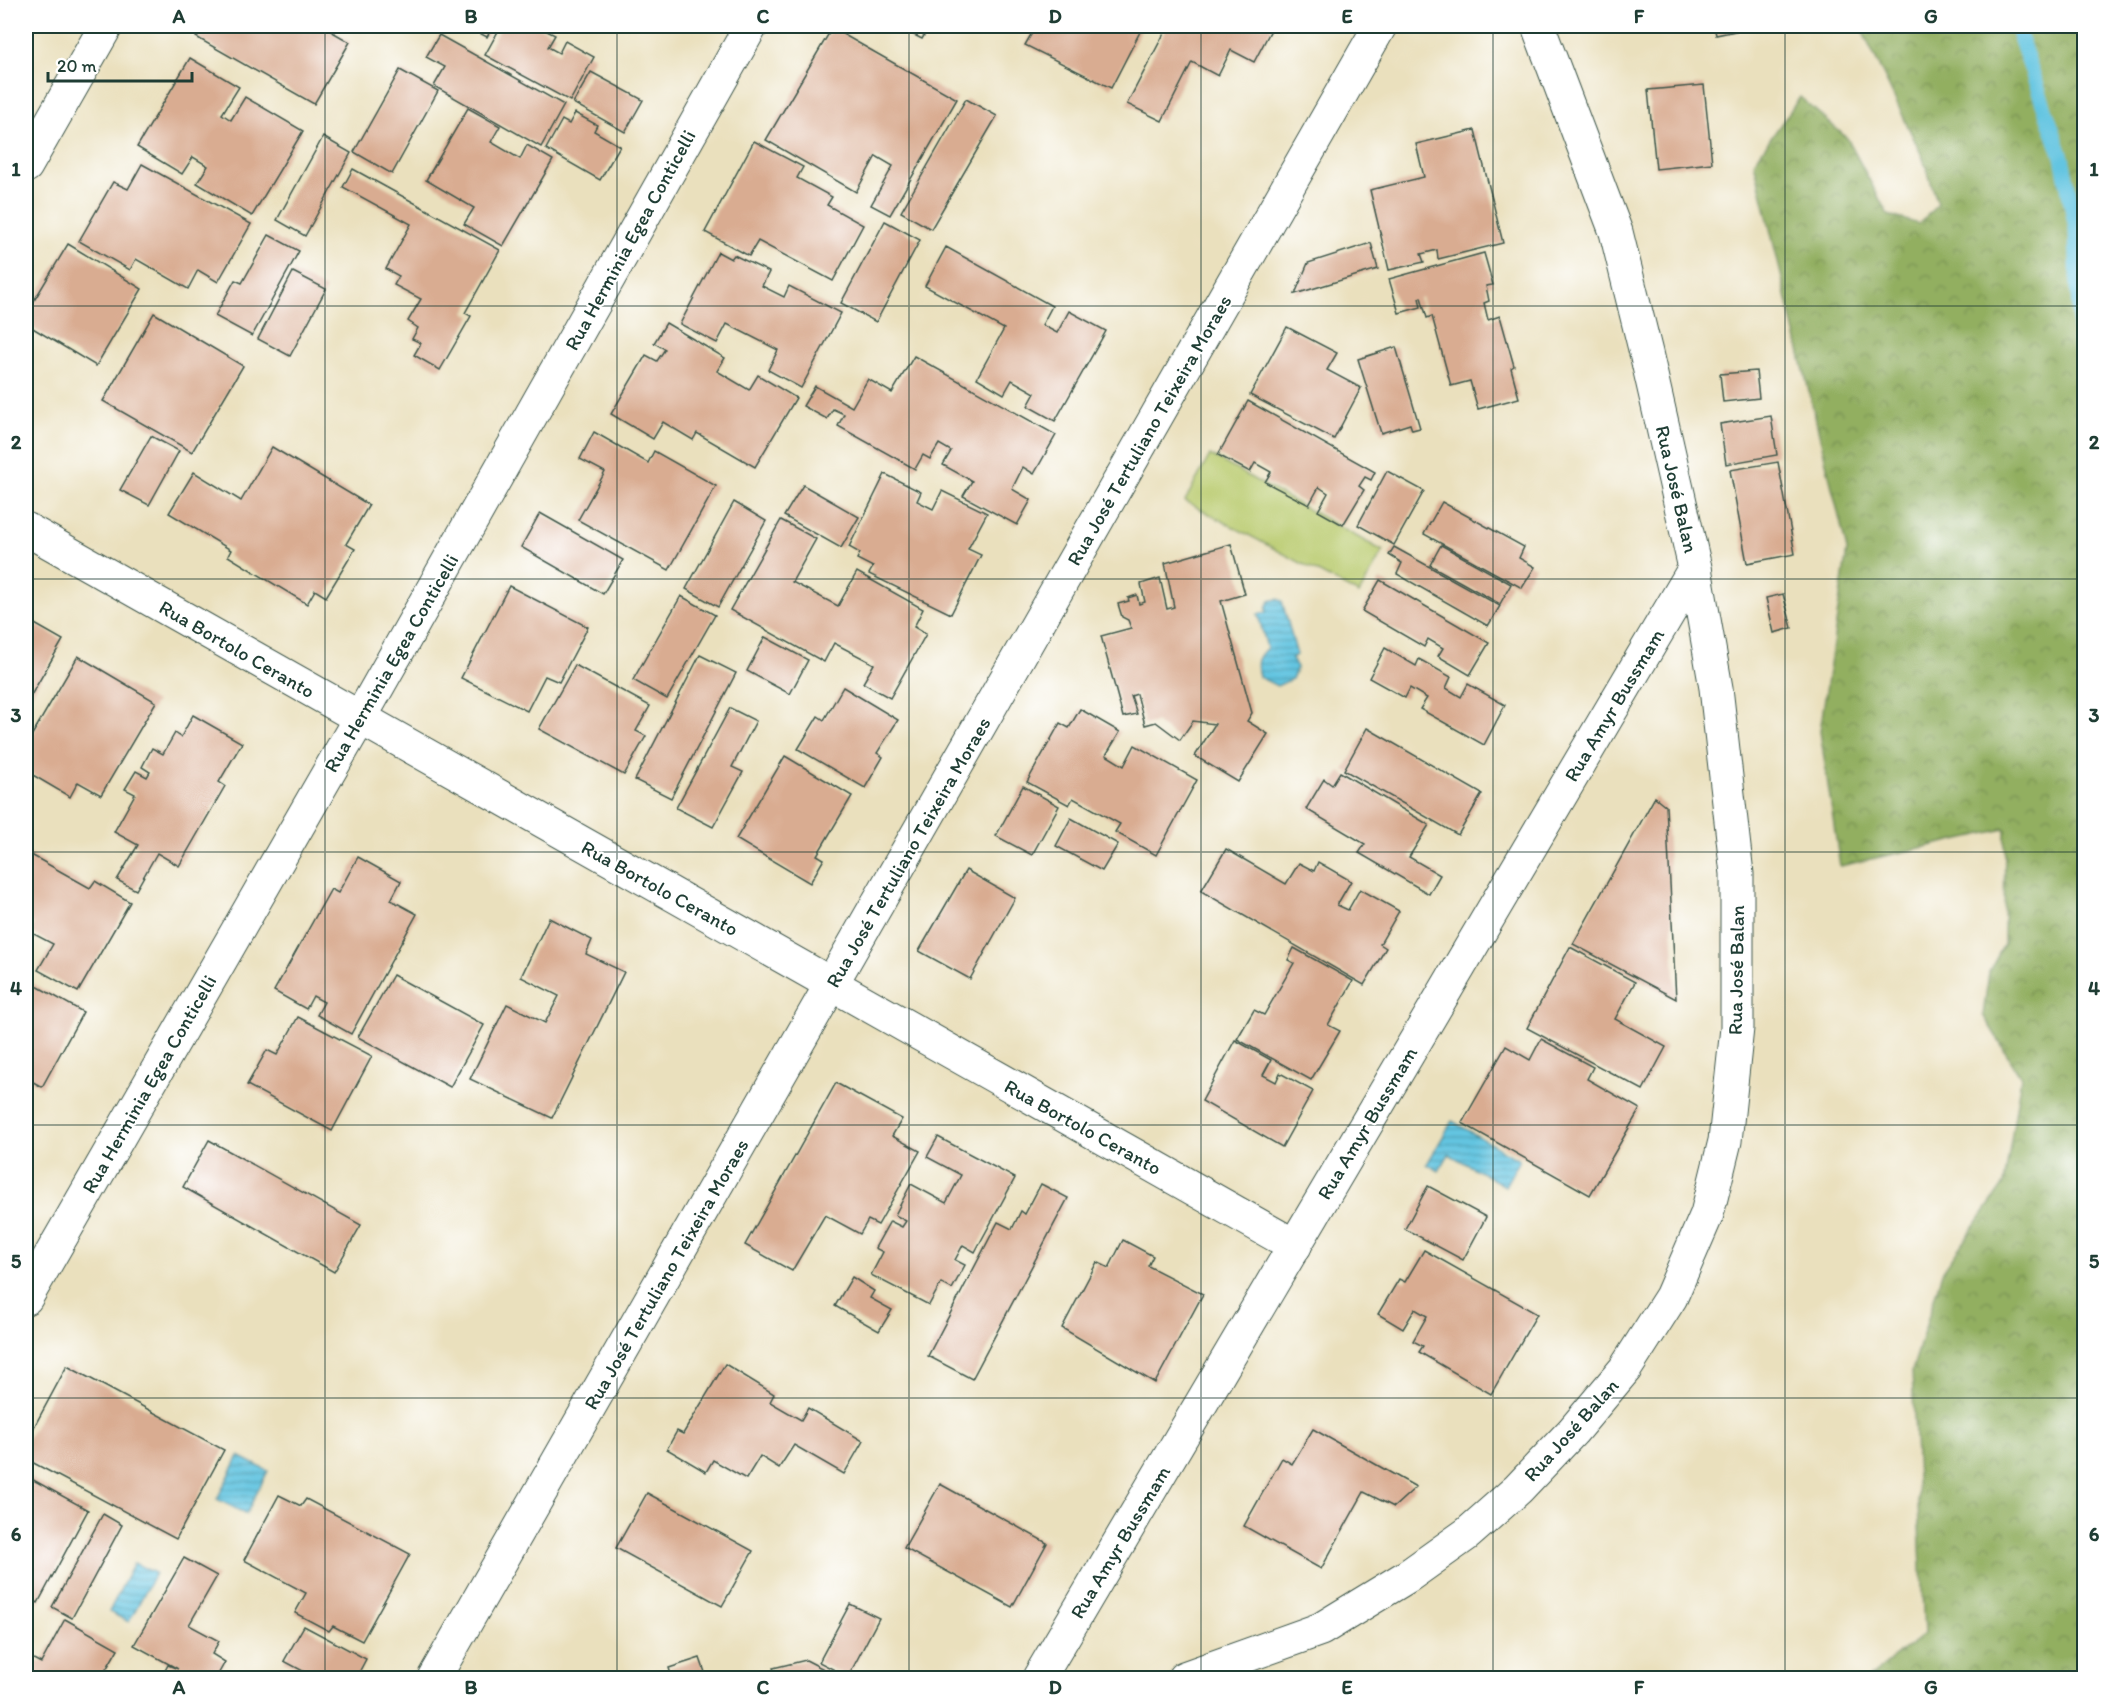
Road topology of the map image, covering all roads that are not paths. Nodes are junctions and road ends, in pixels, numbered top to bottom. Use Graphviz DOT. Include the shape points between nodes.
graph roads {
  1 [pos="106,26"];
  2 [pos="751,26"];
  3 [pos="1380,26"];
  4 [pos="1538,26"];
  5 [pos="26,166"];
  6 [pos="26,529"];
  7 [pos="1695,568"];
  8 [pos="360,718"];
  9 [pos="832,985"];
  10 [pos="1295,1246"];
  11 [pos="26,1298"];
  12 [pos="434,1678"];
  13 [pos="1040,1678"];
  14 [pos="1184,1678"];
  1 -- 5 [label="street"];
  2 -- 8 [label="street, Rua Herminia Egea Conticelli"];
  3 -- 9 [label="street, Rua José Tertuliano Teixeira Moraes"];
  4 -- 7 [label="street, Rua José Balan" via="1616,232"];
  6 -- 8 [label="street, Rua Bortolo Ceranto"];
  7 -- 10 [label="street, Rua Amyr Bussmam"];
  7 -- 14 [label="street, Rua José Balan" via="1716,688 1737,874 1737,1028 1725,1141 1707,1214 1671,1297 1625,1369 1580,1422 1518,1489 1467,1534 1408,1576 1321,1629"];
  8 -- 9 [label="street, Rua Bortolo Ceranto"];
  8 -- 11 [label="street, Rua Herminia Egea Conticelli"];
  9 -- 10 [label="street, Rua Bortolo Ceranto"];
  9 -- 12 [label="street, Rua José Tertuliano Teixeira Moraes"];
  10 -- 13 [label="street, Rua Amyr Bussmam"];
}
